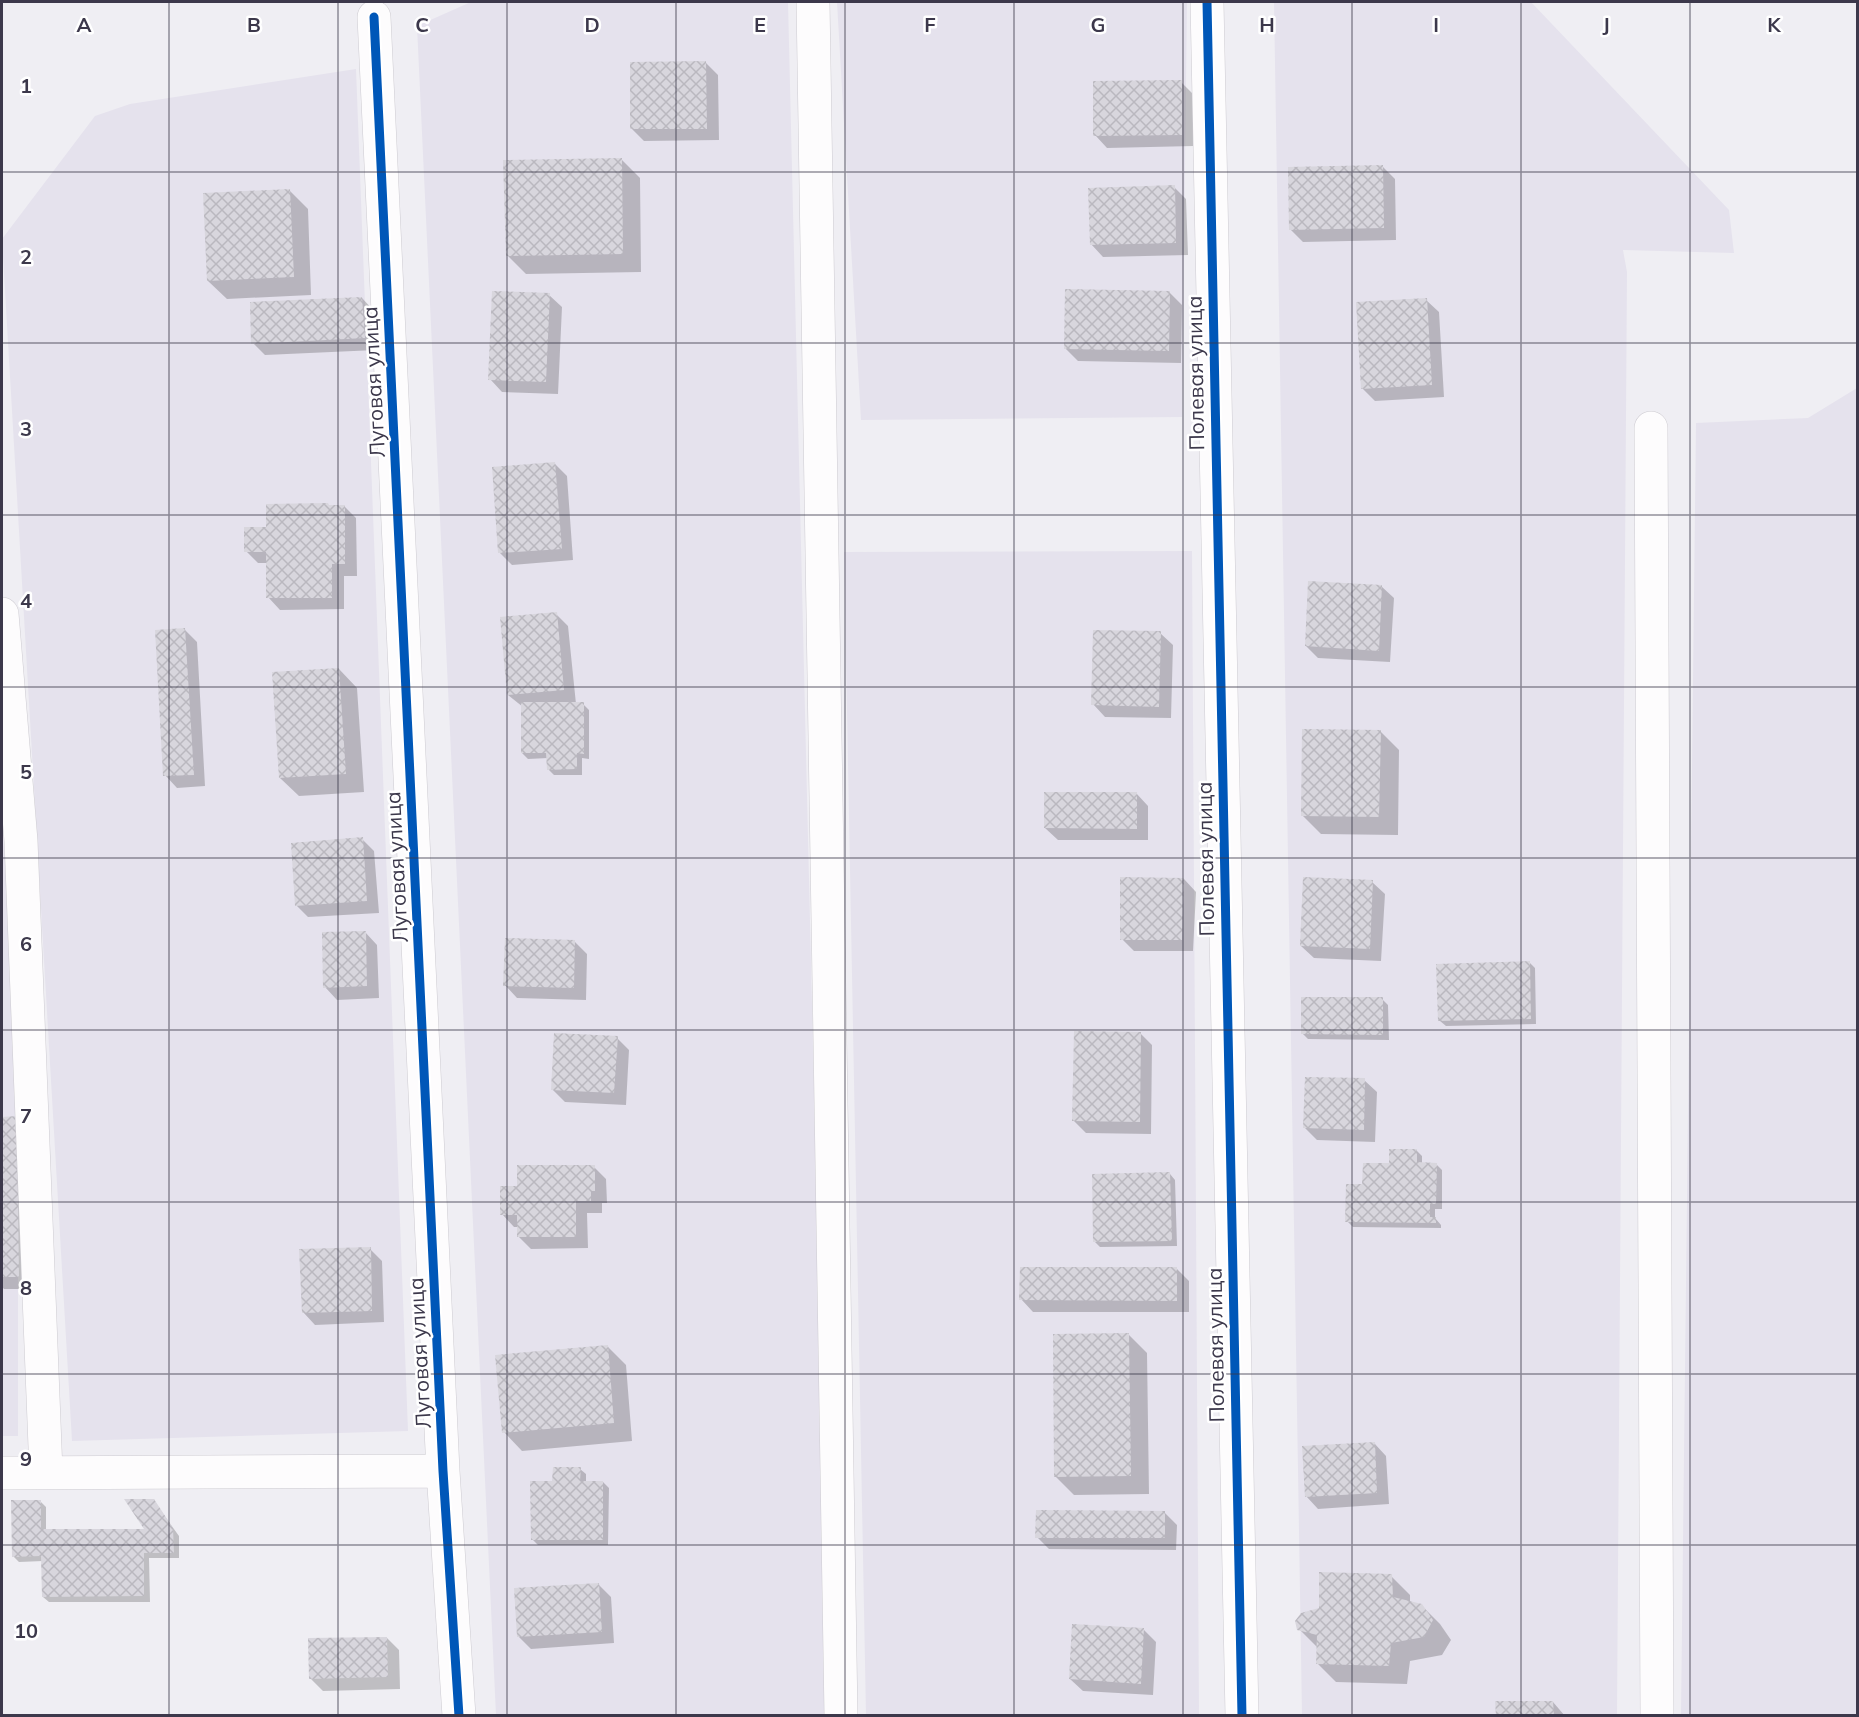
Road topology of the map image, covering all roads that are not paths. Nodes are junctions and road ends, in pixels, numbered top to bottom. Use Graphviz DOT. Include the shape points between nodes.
graph roads {
  1 [pos="813,2"];
  2 [pos="1207,2"];
  3 [pos="374,17"];
  4 [pos="1651,428"];
  5 [pos="2,614"];
  6 [pos="443,1471"];
  7 [pos="46,1472"];
  8 [pos="2,1473"];
  9 [pos="459,1716"];
  10 [pos="841,1716"];
  11 [pos="1242,1716"];
  12 [pos="1657,1716"];
  1 -- 10 [label="street"];
  2 -- 11 [label="street, Полевая улица"];
  3 -- 6 [label="street, Луговая улица"];
  4 -- 12 [label="street"];
  5 -- 7 [label="street" via="21,841"];
  6 -- 7 [label="street"];
  6 -- 9 [label="street, Луговая улица"];
  7 -- 8 [label="street"];
}
